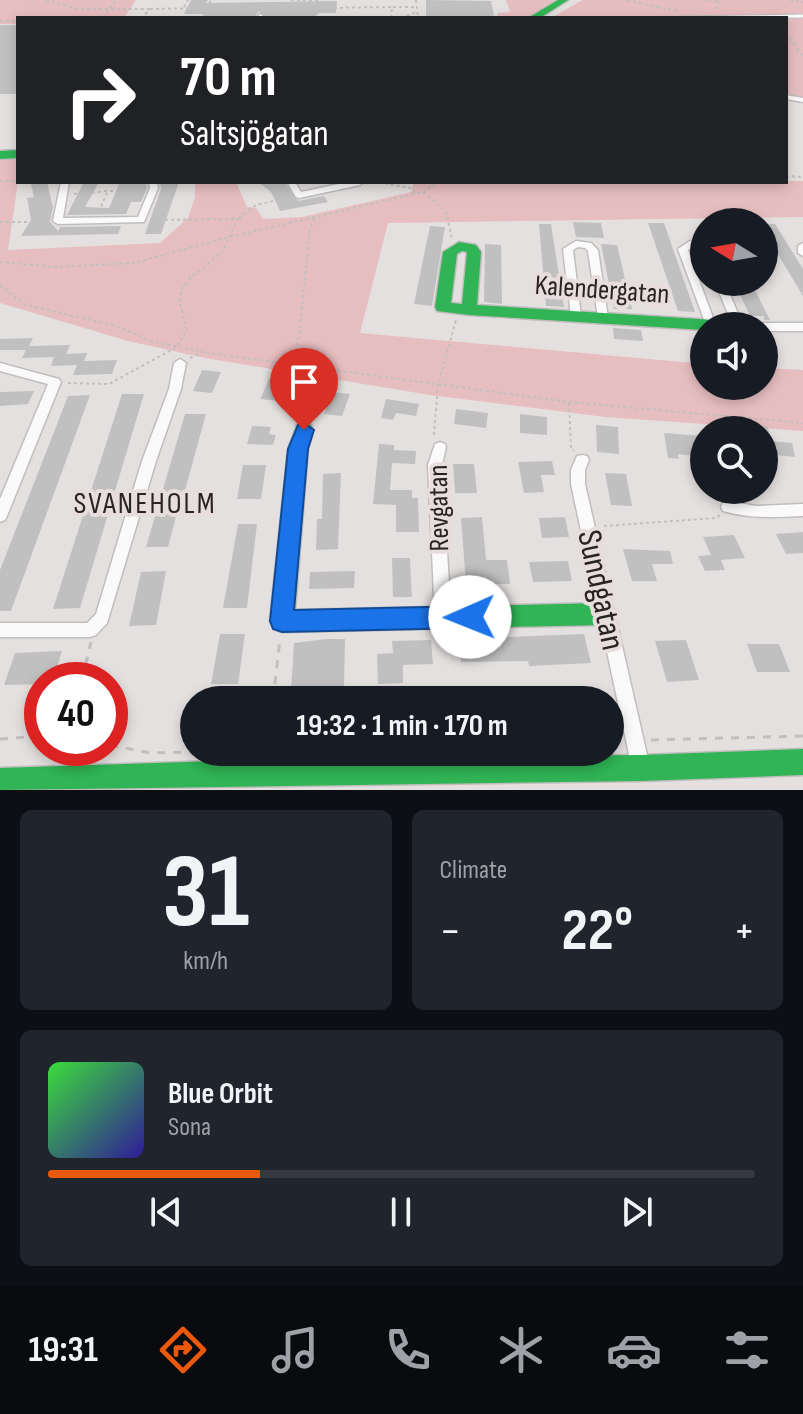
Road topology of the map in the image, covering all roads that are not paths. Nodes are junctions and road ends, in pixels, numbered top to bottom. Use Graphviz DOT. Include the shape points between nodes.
graph roads {
  1 [pos="564,0"];
  2 [pos="536,16"];
  3 [pos="64,184"];
  4 [pos="292,184"];
  5 [pos="351,184"];
  6 [pos="154,185"];
  7 [pos="690,244"];
  8 [pos="803,246"];
  9 [pos="803,253"];
  10 [pos="690,268"];
  11 [pos="464,309"];
  12 [pos="576,316"];
  13 [pos="603,318"];
  14 [pos="690,324"];
  15 [pos="778,327"];
  16 [pos="803,327"];
  17 [pos="180,363"];
  18 [pos="0,367"];
  19 [pos="304,430"];
  20 [pos="440,447"];
  21 [pos="582,460"];
  22 [pos="728,507"];
  23 [pos="803,510"];
  24 [pos="0,516"];
  25 [pos="604,614"];
  26 [pos="443,618"];
  27 [pos="0,630"];
  28 [pos="803,762"];
  29 [pos="641,768"];
  30 [pos="0,782"];
  1 -- 2 [label="street"];
  3 -- 6 [label="street" via="58,221 141,220"];
  4 -- 5 [label="street" via="299,195"];
  7 -- 10 [label="street" via="683,249"];
  8 -- 9 [label="street"];
  11 -- 11 [label="street" via="474,252 465,247 453,248 443,307"];
  11 -- 12 [label="street, Kalendergatan"];
  12 -- 13 [label="street, Kalendergatan"];
  12 -- 13 [label="street" via="568,249 576,244 593,250"];
  13 -- 14 [label="street, Kalendergatan"];
  15 -- 16 [label="street"];
  17 -- 27 [label="street" via="102,618 90,630"];
  18 -- 24 [label="street" via="55,382"];
  19 -- 26 [label="street" via="282,621"];
  20 -- 26 [label="street, Revgatan" via="435,465"];
  21 -- 25 [label="street, Sundgatan" via="578,484"];
  22 -- 23 [label="street"];
  25 -- 26 [label="street"];
  25 -- 29 [label="street, Sundgatan"];
  28 -- 29 [label="street"];
  29 -- 30 [label="street"];
}
